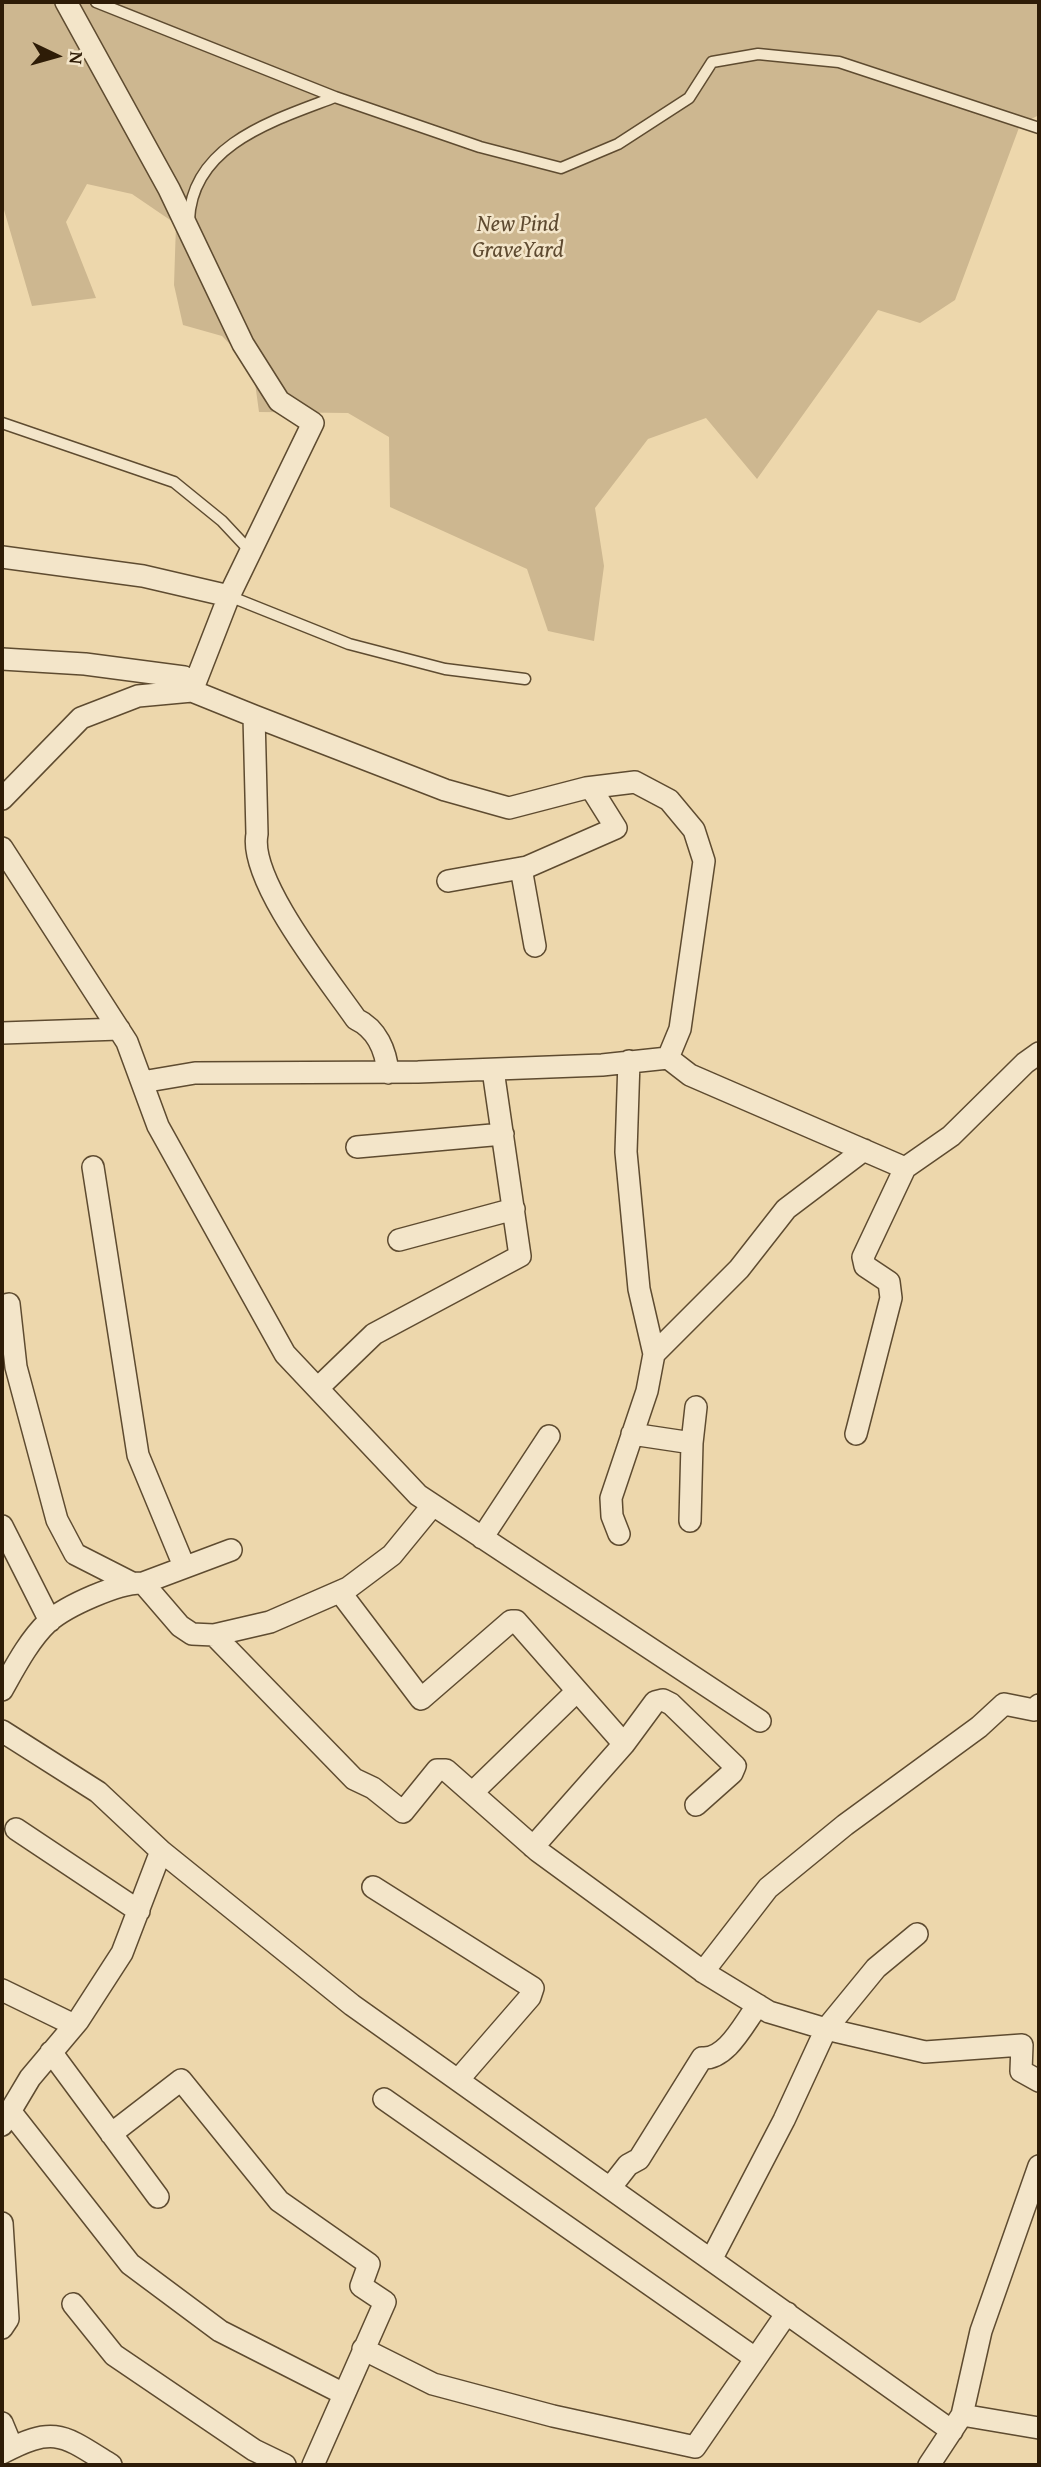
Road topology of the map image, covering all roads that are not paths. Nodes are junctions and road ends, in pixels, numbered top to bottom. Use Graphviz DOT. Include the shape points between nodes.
graph roads {
  1 [pos="66,2"];
  2 [pos="96,2"];
  3 [pos="335,97"];
  4 [pos="1039,128"];
  5 [pos="189,230"];
  6 [pos="2,423"];
  7 [pos="250,552"];
  8 [pos="2,557"];
  9 [pos="229,596"];
  10 [pos="2,659"];
  11 [pos="525,679"];
  12 [pos="192,691"];
  13 [pos="254,716"];
  14 [pos="591,788"];
  15 [pos="2,799"];
  16 [pos="2,848"];
  17 [pos="521,869"];
  18 [pos="448,881"];
  19 [pos="535,946"];
  20 [pos="119,1029"];
  21 [pos="2,1033"];
  22 [pos="1039,1053"];
  23 [pos="668,1058"];
  24 [pos="629,1061"];
  25 [pos="493,1070"];
  26 [pos="388,1073"];
  27 [pos="142,1082"];
  28 [pos="503,1134"];
  29 [pos="357,1147"];
  30 [pos="864,1150"];
  31 [pos="93,1167"];
  32 [pos="905,1168"];
  33 [pos="514,1209"];
  34 [pos="399,1240"];
  35 [pos="2,1306"];
  36 [pos="654,1354"];
  37 [pos="318,1387"];
  38 [pos="696,1407"];
  39 [pos="632,1434"];
  40 [pos="856,1434"];
  41 [pos="549,1436"];
  42 [pos="692,1443"];
  43 [pos="433,1505"];
  44 [pos="690,1521"];
  45 [pos="2,1526"];
  46 [pos="619,1534"];
  47 [pos="482,1538"];
  48 [pos="231,1550"];
  49 [pos="184,1566"];
  50 [pos="136,1583"];
  51 [pos="340,1592"];
  52 [pos="50,1620"];
  53 [pos="214,1635"];
  54 [pos="2,1690"];
  55 [pos="577,1691"];
  56 [pos="1039,1705"];
  57 [pos="760,1721"];
  58 [pos="2,1731"];
  59 [pos="624,1744"];
  60 [pos="472,1793"];
  61 [pos="696,1805"];
  62 [pos="16,1829"];
  63 [pos="533,1847"];
  64 [pos="161,1851"];
  65 [pos="373,1887"];
  66 [pos="139,1911"];
  67 [pos="917,1934"];
  68 [pos="703,1972"];
  69 [pos="2,1990"];
  70 [pos="758,2005"];
  71 [pos="74,2025"];
  72 [pos="826,2029"];
  73 [pos="51,2052"];
  74 [pos="458,2080"];
  75 [pos="1039,2081"];
  76 [pos="384,2099"];
  77 [pos="6,2118"];
  78 [pos="111,2134"];
  79 [pos="1039,2166"];
  80 [pos="610,2188"];
  81 [pos="158,2197"];
  82 [pos="2,2223"];
  83 [pos="711,2260"];
  84 [pos="73,2304"];
  85 [pos="787,2313"];
  86 [pos="2,2328"];
  87 [pos="363,2349"];
  88 [pos="755,2358"];
  89 [pos="342,2393"];
  90 [pos="957,2423"];
  91 [pos="2,2424"];
  92 [pos="1039,2428"];
  93 [pos="7,2450"];
  94 [pos="111,2465"];
  95 [pos="285,2465"];
  96 [pos="313,2465"];
  97 [pos="929,2465"];
  1 -- 5 [label="street"];
  2 -- 3 [label="lane"];
  3 -- 4 [label="lane" via="480,147 561,168 618,144 689,98 712,62 758,54 839,62"];
  3 -- 5 [label="lane" via="258,127 211,160 190,201"];
  5 -- 7 [label="street" via="257,367 279,401 313,424"];
  6 -- 7 [label="lane" via="174,482 222,520"];
  7 -- 9 [label="street"];
  8 -- 9 [label="street" via="143,576"];
  9 -- 11 [label="lane" via="349,644 445,669"];
  9 -- 12 [label="street"];
  10 -- 12 [label="street" via="184,677"];
  12 -- 13 [label="street"];
  12 -- 15 [label="street" via="138,696 81,718"];
  13 -- 14 [label="street" via="445,790 509,808"];
  13 -- 26 [label="street" via="254,847 261,869 305,949 383,1048"];
  14 -- 17 [label="street" via="616,828"];
  14 -- 23 [label="street" via="635,782 669,800 694,830 704,860 680,1029"];
  16 -- 20 [label="street"];
  17 -- 18 [label="street"];
  17 -- 19 [label="street"];
  20 -- 21 [label="street"];
  20 -- 27 [label="street"];
  22 -- 32 [label="street" via="951,1136"];
  23 -- 24 [label="street"];
  23 -- 30 [label="street" via="690,1075"];
  24 -- 25 [label="street"];
  24 -- 36 [label="street" via="626,1152 639,1289"];
  25 -- 26 [label="street"];
  25 -- 28 [label="street"];
  26 -- 27 [label="street" via="195,1073"];
  27 -- 37 [label="street" via="158,1126 285,1354"];
  28 -- 29 [label="street"];
  28 -- 33 [label="street"];
  30 -- 32 [label="street"];
  30 -- 36 [label="street" via="786,1209 739,1269"];
  31 -- 49 [label="street" via="138,1455"];
  32 -- 40 [label="street" via="863,1257 865,1266 889,1282 891,1298"];
  33 -- 34 [label="street"];
  33 -- 37 [label="street" via="520,1256 374,1334"];
  35 -- 50 [label="street" via="9,1304 16,1367 57,1520 75,1554"];
  36 -- 39 [label="street"];
  37 -- 43 [label="street" via="418,1495"];
  38 -- 42 [label="street"];
  39 -- 42 [label="street"];
  39 -- 46 [label="street" via="611,1498"];
  41 -- 47 [label="street"];
  42 -- 44 [label="street"];
  43 -- 47 [label="street"];
  43 -- 51 [label="street" via="392,1555"];
  45 -- 52 [label="street"];
  47 -- 57 [label="street"];
  48 -- 49 [label="street"];
  49 -- 50 [label="street"];
  50 -- 52 [label="street" via="107,1590"];
  50 -- 53 [label="street" via="192,1634"];
  51 -- 53 [label="street" via="270,1622"];
  51 -- 55 [label="street" via="421,1699 511,1620"];
  52 -- 54 [label="street"];
  53 -- 60 [label="street" via="354,1779 402,1812 437,1770 446,1770"];
  55 -- 59 [label="street"];
  55 -- 60 [label="street"];
  56 -- 68 [label="street" via="1034,1710 1004,1704 845,1825 768,1888"];
  58 -- 64 [label="street" via="98,1792"];
  59 -- 61 [label="street" via="655,1702 671,1704 735,1766"];
  59 -- 63 [label="street"];
  60 -- 63 [label="street"];
  62 -- 66 [label="street"];
  63 -- 68 [label="street"];
  64 -- 66 [label="street"];
  64 -- 74 [label="street" via="352,2005"];
  65 -- 74 [label="street" via="533,1988"];
  66 -- 71 [label="street" via="122,1953"];
  67 -- 72 [label="street" via="876,1968"];
  68 -- 70 [label="street"];
  69 -- 71 [label="street"];
  70 -- 72 [label="street"];
  70 -- 80 [label="street" via="724,2051 712,2059 702,2058 639,2159 628,2165"];
  71 -- 73 [label="street"];
  72 -- 75 [label="street" via="925,2052 1022,2045 1021,2071"];
  72 -- 83 [label="street"];
  73 -- 77 [label="street"];
  73 -- 78 [label="street"];
  74 -- 80 [label="street"];
  76 -- 88 [label="street"];
  77 -- 89 [label="street" via="130,2264 220,2331"];
  78 -- 81 [label="street"];
  78 -- 87 [label="street" via="181,2080 279,2201 369,2264 362,2286 384,2302"];
  79 -- 90 [label="street" via="981,2331"];
  80 -- 83 [label="street"];
  82 -- 86 [label="street" via="8,2319"];
  83 -- 85 [label="street"];
  84 -- 95 [label="street" via="114,2354 254,2450"];
  85 -- 88 [label="street"];
  85 -- 90 [label="street"];
  87 -- 88 [label="street" via="433,2384 689,2447 695,2447"];
  87 -- 89 [label="street"];
  89 -- 96 [label="street"];
  90 -- 92 [label="street"];
  90 -- 97 [label="street"];
  91 -- 93 [label="street"];
  93 -- 94 [label="street" via="33,2437 66,2437"];
}
